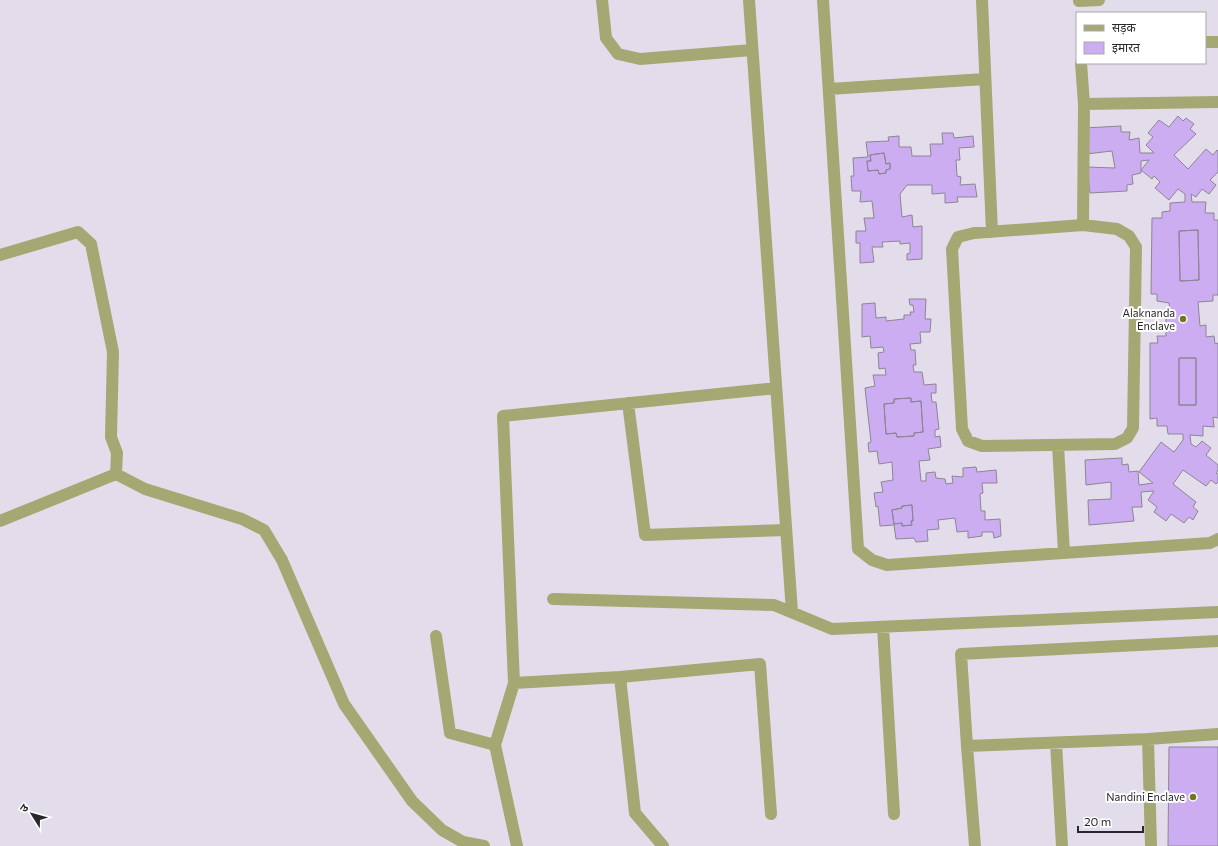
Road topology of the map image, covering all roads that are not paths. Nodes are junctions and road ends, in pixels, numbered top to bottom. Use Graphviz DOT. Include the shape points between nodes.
graph roads {
  1 [pos="602,0"];
  2 [pos="749,0"];
  3 [pos="823,0"];
  4 [pos="982,0"];
  5 [pos="1079,0"];
  6 [pos="1099,0"];
  7 [pos="1079,12"];
  8 [pos="1206,42"];
  9 [pos="1218,42"];
  10 [pos="752,50"];
  11 [pos="1081,64"];
  12 [pos="985,79"];
  13 [pos="829,89"];
  14 [pos="1218,102"];
  15 [pos="1084,104"];
  16 [pos="1083,225"];
  17 [pos="992,232"];
  18 [pos="0,255"];
  19 [pos="776,388"];
  20 [pos="628,403"];
  21 [pos="1058,445"];
  22 [pos="116,474"];
  23 [pos="0,520"];
  24 [pos="786,530"];
  25 [pos="1218,539"];
  26 [pos="1064,553"];
  27 [pos="553,599"];
  28 [pos="792,612"];
  29 [pos="1218,612"];
  30 [pos="883,627"];
  31 [pos="436,636"];
  32 [pos="1218,640"];
  33 [pos="620,676"];
  34 [pos="514,683"];
  35 [pos="1218,734"];
  36 [pos="1148,739"];
  37 [pos="1056,743"];
  38 [pos="495,745"];
  39 [pos="967,746"];
  40 [pos="771,814"];
  41 [pos="894,814"];
  42 [pos="484,846"];
  43 [pos="517,846"];
  44 [pos="663,846"];
  45 [pos="975,846"];
  46 [pos="1062,846"];
  47 [pos="1151,846"];
  1 -- 10 [label="street" via="606,38 618,54 640,59"];
  2 -- 10 [label="street"];
  3 -- 13 [label="street"];
  4 -- 12 [label="street"];
  5 -- 6 [label="street"];
  5 -- 7 [label="street"];
  8 -- 9 [label="street"];
  10 -- 19 [label="street"];
  11 -- 15 [label="street"];
  12 -- 13 [label="street"];
  12 -- 17 [label="street"];
  13 -- 26 [label="street" via="858,549 872,560 887,565"];
  14 -- 15 [label="street"];
  15 -- 16 [label="street"];
  16 -- 17 [label="street"];
  16 -- 21 [label="street" via="1117,229 1129,236 1136,247 1133,428 1127,438 1115,444"];
  17 -- 21 [label="street" via="958,237 952,249 962,429 968,442 982,446"];
  18 -- 22 [label="street" via="78,232 91,244 113,352 111,438 117,453"];
  19 -- 20 [label="street"];
  19 -- 24 [label="street"];
  20 -- 24 [label="street" via="645,535"];
  20 -- 34 [label="street" via="503,416"];
  21 -- 26 [label="street"];
  22 -- 23 [label="street"];
  22 -- 42 [label="street" via="145,489 242,519 264,530 282,560 344,704 412,801 442,830 463,842"];
  24 -- 28 [label="street"];
  25 -- 26 [label="street" via="1210,543"];
  27 -- 28 [label="street" via="774,605"];
  28 -- 30 [label="street" via="832,629"];
  29 -- 30 [label="street"];
  30 -- 41 [label="street"];
  31 -- 38 [label="street" via="450,733"];
  32 -- 39 [label="street" via="962,654"];
  33 -- 34 [label="street"];
  33 -- 40 [label="street" via="760,664"];
  33 -- 44 [label="street" via="635,813"];
  34 -- 38 [label="street"];
  35 -- 36 [label="street"];
  36 -- 37 [label="street"];
  36 -- 47 [label="street"];
  37 -- 39 [label="street"];
  37 -- 46 [label="street"];
  38 -- 43 [label="street"];
  39 -- 45 [label="street"];
}
